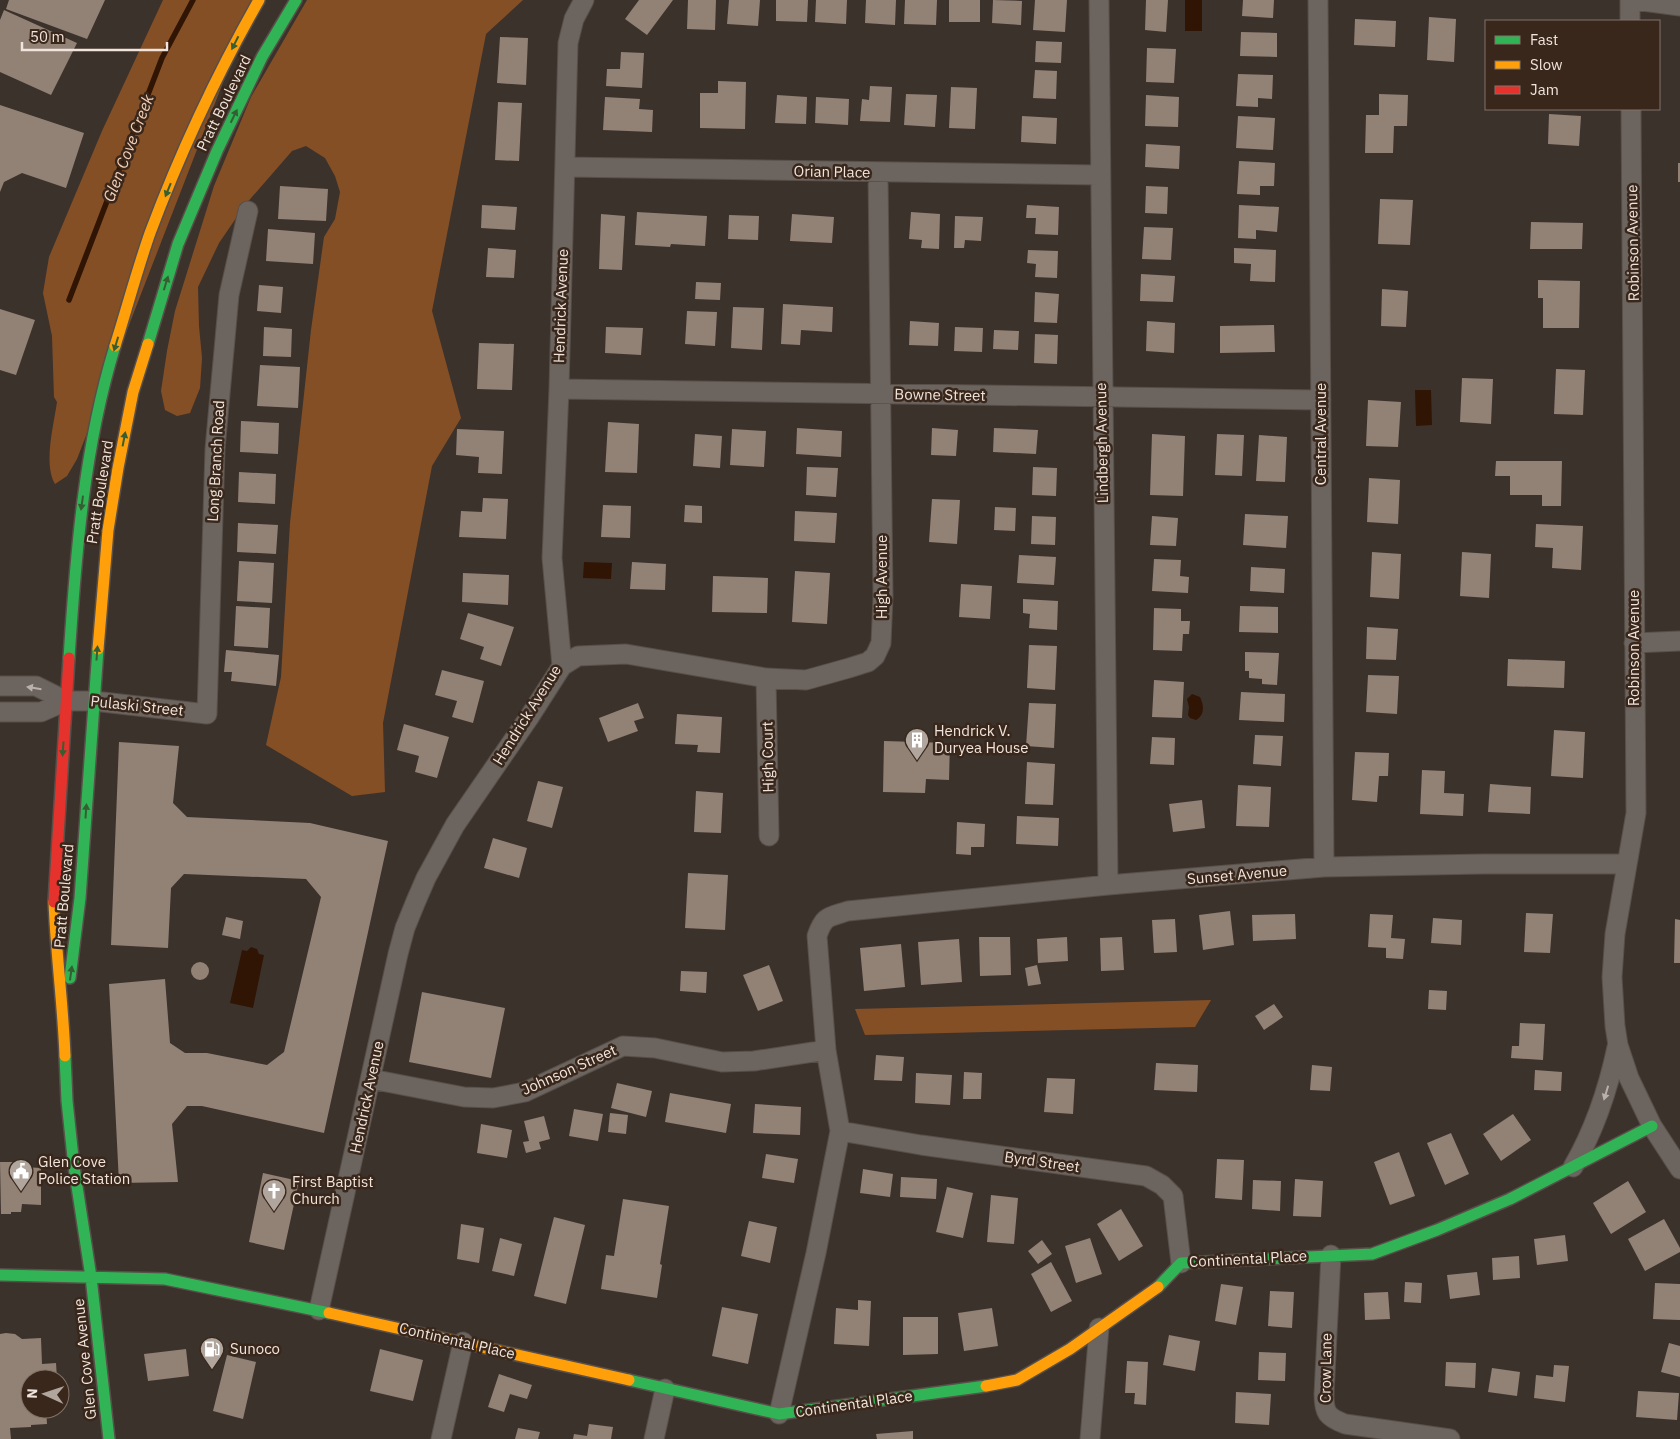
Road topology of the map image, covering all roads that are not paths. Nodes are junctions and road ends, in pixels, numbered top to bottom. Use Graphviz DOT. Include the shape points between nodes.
graph roads {
  1 [pos="259,0"];
  2 [pos="296,0"];
  3 [pos="584,0"];
  4 [pos="1099,0"];
  5 [pos="1318,0"];
  6 [pos="1630,0"];
  7 [pos="1634,0"];
  8 [pos="1680,6"];
  9 [pos="1630,20"];
  10 [pos="1631,110"];
  11 [pos="565,168"];
  12 [pos="878,173"];
  13 [pos="1099,175"];
  14 [pos="248,211"];
  15 [pos="559,389"];
  16 [pos="881,394"];
  17 [pos="1102,397"];
  18 [pos="1321,400"];
  19 [pos="1680,641"];
  20 [pos="1634,643"];
  21 [pos="562,666"];
  22 [pos="766,678"];
  23 [pos="0,686"];
  24 [pos="66,700"];
  25 [pos="94,701"];
  26 [pos="0,712"];
  27 [pos="207,714"];
  28 [pos="769,836"];
  29 [pos="1627,864"];
  30 [pos="1324,868"];
  31 [pos="1108,885"];
  32 [pos="64,1021"];
  33 [pos="1618,1045"];
  34 [pos="826,1050"];
  35 [pos="371,1079"];
  36 [pos="1652,1126"];
  37 [pos="840,1131"];
  38 [pos="1674,1149"];
  39 [pos="1572,1167"];
  40 [pos="1680,1169"];
  41 [pos="1331,1255"];
  42 [pos="1181,1263"];
  43 [pos="0,1275"];
  44 [pos="91,1276"];
  45 [pos="319,1310"];
  46 [pos="1099,1328"];
  47 [pos="463,1342"];
  48 [pos="665,1388"];
  49 [pos="779,1414"];
  50 [pos="1415,1436"];
  51 [pos="109,1439"];
  52 [pos="441,1439"];
  53 [pos="654,1439"];
  54 [pos="1090,1439"];
  55 [pos="1450,1439"];
  1 -- 24 [label="main road, Pratt Boulevard, one-way" via="189,138 153,225 103,384 81,514"];
  25 -- 2 [label="main road, Pratt Boulevard, one-way" via="108,530 133,392 178,244 216,151 262,57"];
  3 -- 11 [label="street, Hendrick Avenue" via="574,19 568,43"];
  4 -- 13 [label="street, Lindbergh Avenue"];
  5 -- 18 [label="street, Central Avenue"];
  6 -- 9 [label="street"];
  7 -- 8 [label="street"];
  10 -- 20 [label="street, Robinson Avenue"];
  11 -- 12 [label="street, Orian Place"];
  11 -- 15 [label="street, Hendrick Avenue"];
  12 -- 13 [label="street, Orian Place"];
  12 -- 16 [label="street, High Avenue"];
  13 -- 17 [label="street, Lindbergh Avenue"];
  14 -- 27 [label="street, Long Branch Road" via="229,295 215,449"];
  15 -- 16 [label="street, Bowne Street"];
  15 -- 21 [label="street, Hendrick Avenue" via="552,558"];
  16 -- 17 [label="street, Bowne Street"];
  16 -- 22 [label="street, High Avenue" via="881,644 868,662 850,668 806,680"];
  17 -- 18 [label="street, Bowne Street"];
  17 -- 31 [label="street, Lindbergh Avenue"];
  18 -- 30 [label="street, Central Avenue"];
  19 -- 20 [label="street"];
  20 -- 29 [label="street, Robinson Avenue" via="1636,813"];
  21 -- 22 [label="street, High Avenue" via="578,656 626,654"];
  21 -- 35 [label="street, Hendrick Avenue" via="455,825 426,878 405,928"];
  22 -- 28 [label="street, High Court"];
  24 -- 23 [label="street, Pulaski Street, one-way" via="36,686"];
  24 -- 25 [label="street, Pulaski Street"];
  24 -- 26 [label="street, Pulaski Street" via="41,712"];
  24 -- 32 [label="main road, Pratt Boulevard, one-way" via="54,891"];
  25 -- 27 [label="street, Pulaski Street"];
  32 -- 25 [label="main road, Pratt Boulevard, one-way" via="80,898"];
  29 -- 30 [label="street, Sunset Avenue"];
  29 -- 33 [label="street, Robinson Avenue" via="1615,934 1612,977"];
  30 -- 31 [label="street, Sunset Avenue"];
  31 -- 34 [label="street, Sunset Avenue" via="848,911 826,918 817,936"];
  32 -- 44 [label="main road, Pratt Boulevard" via="67,1101"];
  33 -- 36 [label="street, Robinson Avenue" via="1628,1078"];
  33 -- 39 [label="street, one-way" via="1606,1096"];
  34 -- 35 [label="street, Johnson Street" via="754,1061 722,1062 655,1048 623,1046 525,1092 493,1098 464,1097"];
  34 -- 37 [label="street"];
  35 -- 45 [label="street, Hendrick Avenue"];
  36 -- 38 [label="street, Robinson Avenue"];
  36 -- 39 [label="main road, Continental Place"];
  37 -- 42 [label="street, Byrd Street" via="1146,1176 1162,1185 1172,1196"];
  37 -- 49 [label="street"];
  38 -- 40 [label="street, Robinson Avenue"];
  39 -- 41 [label="main road, Continental Place" via="1438,1230 1372,1254"];
  41 -- 42 [label="main road, Continental Place"];
  41 -- 50 [label="street, Crow Lane" via="1324,1407 1332,1419 1345,1424"];
  42 -- 46 [label="main road, Continental Place" via="1156,1289"];
  43 -- 44 [label="main road, Continental Place"];
  44 -- 45 [label="main road, Continental Place" via="165,1279"];
  44 -- 51 [label="main road, Glen Cove Avenue"];
  45 -- 47 [label="main road, Continental Place"];
  46 -- 49 [label="main road, Continental Place" via="1017,1380"];
  46 -- 54 [label="street"];
  47 -- 48 [label="main road, Continental Place"];
  47 -- 52 [label="street"];
  48 -- 49 [label="main road, Continental Place"];
  48 -- 53 [label="street"];
  50 -- 55 [label="street, Crow Lane"];
}
